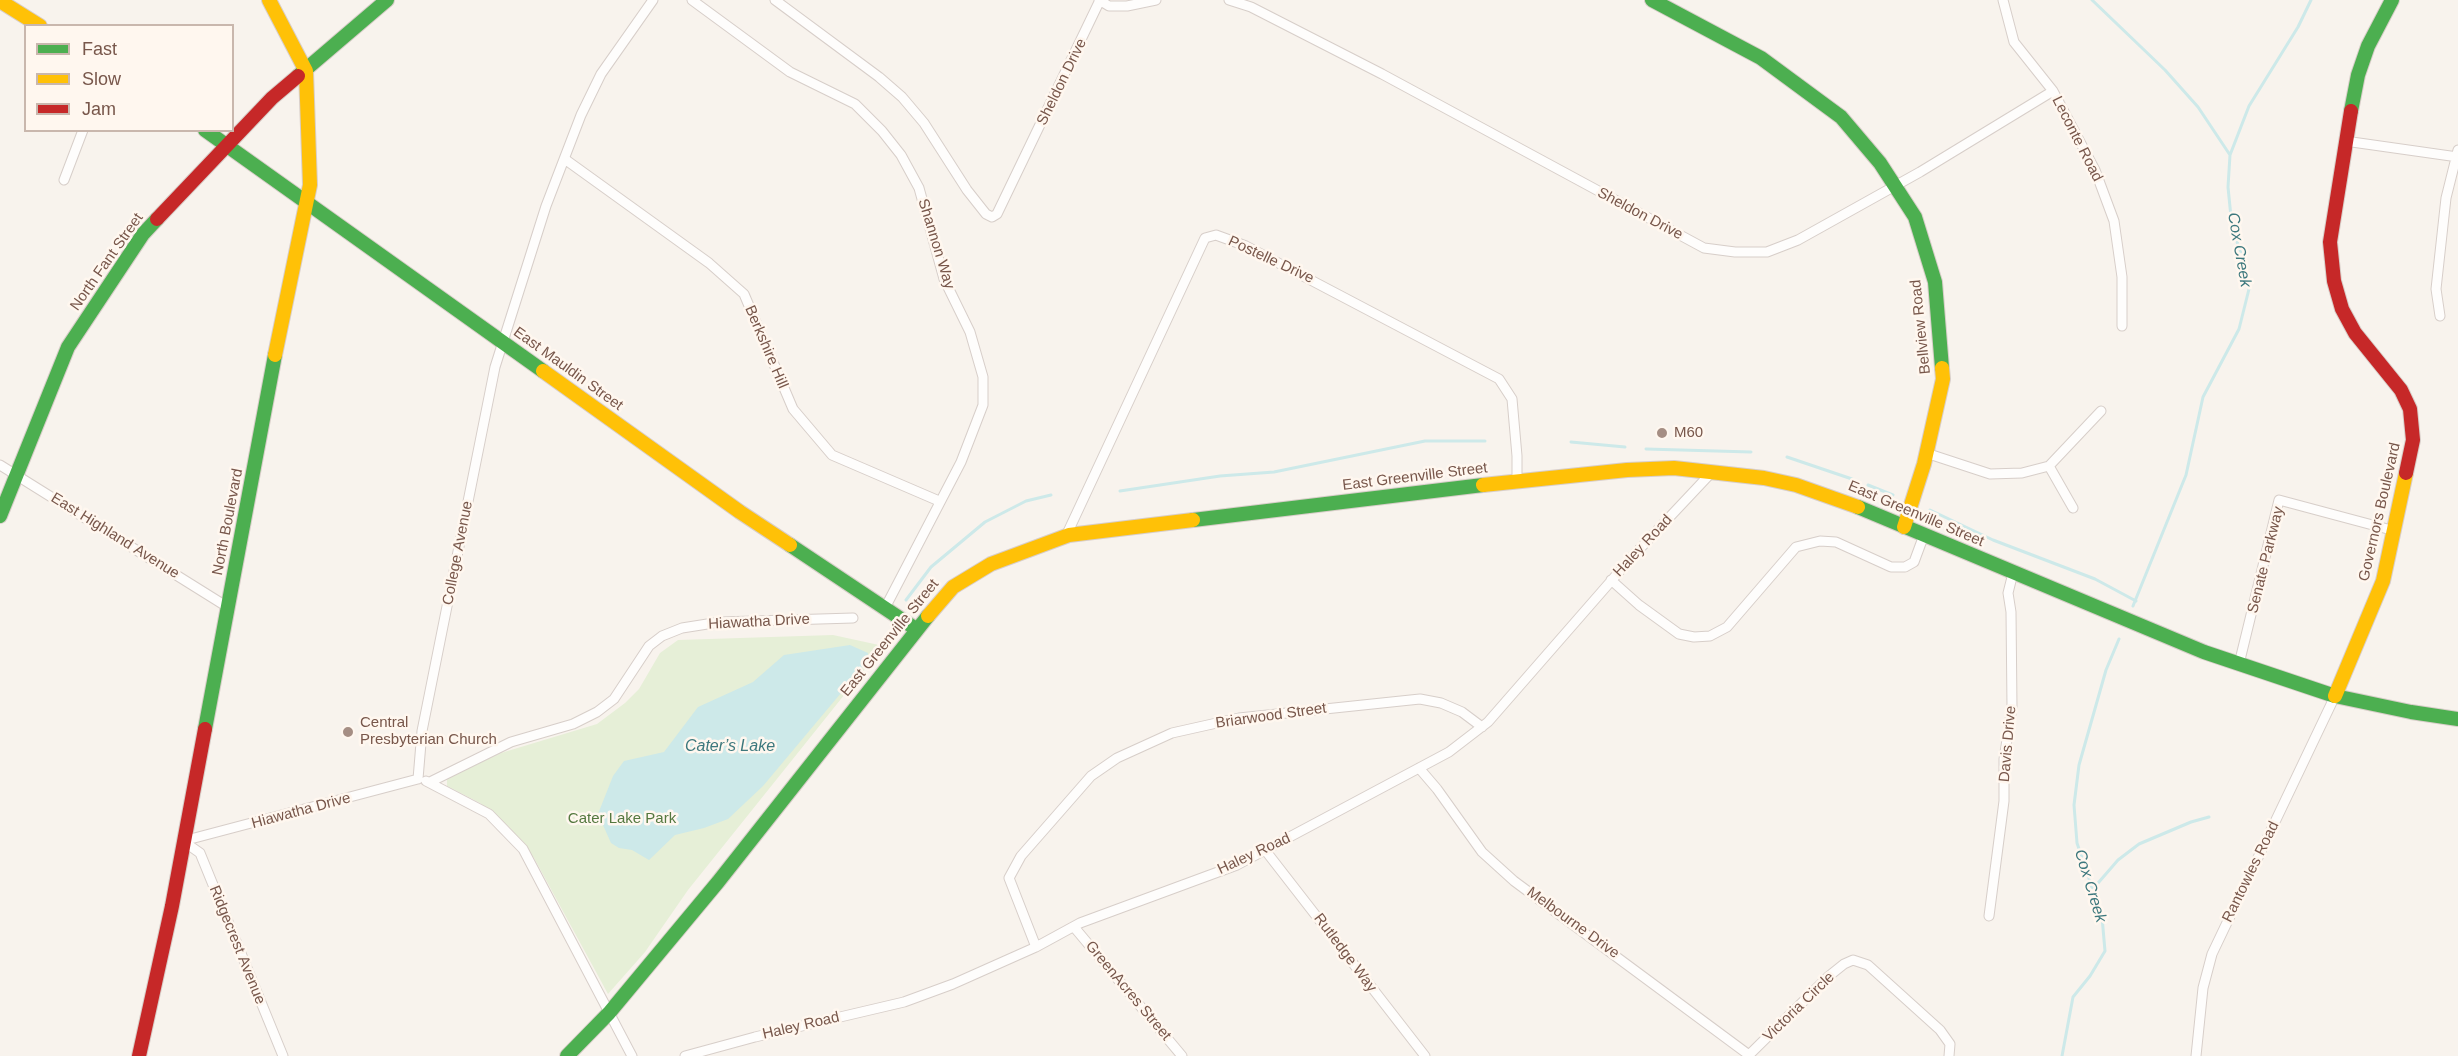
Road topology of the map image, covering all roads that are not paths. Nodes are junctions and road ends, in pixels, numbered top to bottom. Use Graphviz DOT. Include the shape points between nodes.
graph roads {
  1 [pos="269,0"];
  2 [pos="387,0"];
  3 [pos="653,0"];
  4 [pos="692,0"];
  5 [pos="775,0"];
  6 [pos="1100,0"];
  7 [pos="1156,0"];
  8 [pos="1229,0"];
  9 [pos="1652,0"];
  10 [pos="2003,0"];
  11 [pos="2392,0"];
  12 [pos="0,1"];
  13 [pos="37,24"];
  14 [pos="306,71"];
  15 [pos="2053,91"];
  16 [pos="82,132"];
  17 [pos="208,132"];
  18 [pos="2345,141"];
  19 [pos="226,145"];
  20 [pos="2457,155"];
  21 [pos="566,160"];
  22 [pos="64,180"];
  23 [pos="1895,186"];
  24 [pos="307,201"];
  25 [pos="2440,316"];
  26 [pos="2122,326"];
  27 [pos="503,343"];
  28 [pos="2101,411"];
  29 [pos="1926,453"];
  30 [pos="0,465"];
  31 [pos="2049,466"];
  32 [pos="1712,472"];
  33 [pos="16,475"];
  34 [pos="1517,482"];
  35 [pos="939,501"];
  36 [pos="2073,508"];
  37 [pos="0,516"];
  38 [pos="1904,527"];
  39 [pos="2395,531"];
  40 [pos="1923,535"];
  41 [pos="1066,536"];
  42 [pos="2013,573"];
  43 [pos="1611,580"];
  44 [pos="229,608"];
  45 [pos="885,608"];
  46 [pos="853,618"];
  47 [pos="916,629"];
  48 [pos="2240,664"];
  49 [pos="2335,696"];
  50 [pos="2458,719"];
  51 [pos="1482,727"];
  52 [pos="1419,768"];
  53 [pos="418,779"];
  54 [pos="430,782"];
  55 [pos="183,841"];
  56 [pos="1265,850"];
  57 [pos="1989,916"];
  58 [pos="1074,927"];
  59 [pos="1036,947"];
  60 [pos="609,1013"];
  61 [pos="1749,1055"];
  62 [pos="139,1056"];
  63 [pos="283,1056"];
  64 [pos="567,1056"];
  65 [pos="632,1056"];
  66 [pos="685,1056"];
  67 [pos="1182,1056"];
  68 [pos="1425,1056"];
  69 [pos="1948,1056"];
  70 [pos="2196,1056"];
  1 -- 14 [label="street, North Boulevard"];
  2 -- 14 [label="street, North Fant Street"];
  3 -- 21 [label="street, College Avenue" via="601,74 581,115"];
  4 -- 35 [label="street, Shannon Way" via="790,72 855,104 901,155 919,188 944,279 970,332 983,377 983,405 961,462"];
  5 -- 6 [label="street, Sheldon Drive" via="902,97 967,189 992,217 998,214"];
  6 -- 7 [label="street, Sheldon Drive" via="1109,6"];
  8 -- 23 [label="street, Sheldon Drive" via="1251,7 1382,74 1704,248 1767,252 1798,240"];
  9 -- 23 [label="street, Bellview Road" via="1761,58 1841,117"];
  10 -- 15 [label="street, Leconte Road" via="2014,42"];
  11 -- 18 [label="street, Governors Boulevard" via="2358,75"];
  12 -- 13 [label="street"];
  14 -- 19 [label="street, North Fant Street" via="272,98"];
  14 -- 24 [label="street, North Boulevard" via="310,155"];
  15 -- 23 [label="street, Sheldon Drive"];
  15 -- 26 [label="street, Leconte Road" via="2095,170 2114,221 2122,277"];
  16 -- 22 [label="street"];
  17 -- 19 [label="street, East Mauldin Street"];
  18 -- 20 [label="street"];
  18 -- 39 [label="street, Governors Boulevard" via="2330,242 2337,295 2355,333 2401,390 2410,409 2413,429 2412,454"];
  19 -- 24 [label="street, East Mauldin Street"];
  19 -- 33 [label="street, North Fant Street" via="143,234 73,339"];
  20 -- 25 [label="street" via="2446,198 2436,289"];
  21 -- 27 [label="street, College Avenue" via="546,206"];
  21 -- 35 [label="street, Berkshire Hill" via="709,263 744,294 793,409 832,455"];
  23 -- 29 [label="street, Bellview Road" via="1915,217 1935,282 1943,379"];
  24 -- 27 [label="street, East Mauldin Street"];
  24 -- 44 [label="street, North Boulevard"];
  27 -- 45 [label="street, East Mauldin Street" via="740,512"];
  27 -- 53 [label="street, College Avenue" via="422,731"];
  28 -- 31 [label="street"];
  29 -- 31 [label="street" via="1990,474 2022,473"];
  29 -- 38 [label="street, Bellview Road"];
  30 -- 33 [label="street, East Highland Avenue"];
  31 -- 36 [label="street"];
  32 -- 34 [label="street, East Greenville Street" via="1674,468 1627,470"];
  32 -- 38 [label="street, East Greenville Street" via="1796,485"];
  32 -- 43 [label="street, Haley Road"];
  33 -- 37 [label="street, North Fant Street"];
  33 -- 44 [label="street, East Highland Avenue"];
  34 -- 41 [label="street, East Greenville Street"];
  34 -- 41 [label="street, Postelle Drive" via="1512,399 1499,379 1256,251 1216,235 1205,238 1195,258"];
  35 -- 45 [label="street, Shannon Way"];
  38 -- 40 [label="street, East Greenville Street"];
  39 -- 48 [label="street, Senate Parkway" via="2279,500"];
  39 -- 49 [label="street, Governors Boulevard" via="2383,581"];
  40 -- 42 [label="street, East Greenville Street"];
  40 -- 43 [label="street" via="1914,562 1905,567 1891,567 1836,542 1796,547 1727,627 1710,636 1679,634"];
  41 -- 47 [label="street, East Greenville Street" via="991,564 953,587"];
  42 -- 48 [label="street, East Greenville Street"];
  42 -- 57 [label="street, Davis Drive" via="2008,593 2012,707"];
  43 -- 51 [label="street, Haley Road"];
  44 -- 55 [label="street, North Boulevard"];
  45 -- 47 [label="street, East Mauldin Street"];
  46 -- 54 [label="street, Hiawatha Drive" via="720,622 682,628 649,646 614,699 597,712 573,724 511,742"];
  47 -- 60 [label="street, East Greenville Street" via="718,882"];
  48 -- 49 [label="street, East Greenville Street"];
  49 -- 50 [label="street, East Greenville Street"];
  49 -- 70 [label="street, Rantowles Road" via="2212,954 2203,988"];
  51 -- 52 [label="street, Haley Road"];
  51 -- 59 [label="street, Briarwood Street" via="1462,712 1420,699 1239,718 1172,733 1118,758 1091,776 1021,856 1009,878"];
  52 -- 56 [label="street, Haley Road"];
  52 -- 61 [label="street, Melbourne Drive" via="1482,852 1514,881"];
  53 -- 54 [label="street"];
  53 -- 55 [label="street, Hiawatha Drive"];
  54 -- 60 [label="street" via="489,814 524,849"];
  55 -- 62 [label="street, North Boulevard"];
  55 -- 63 [label="street, Ridgecrest Avenue" via="200,853"];
  56 -- 58 [label="street, Haley Road" via="1237,865"];
  56 -- 68 [label="street, Rutledge Way"];
  58 -- 59 [label="street, Haley Road"];
  58 -- 67 [label="street, GreenAcres Street"];
  59 -- 66 [label="street, Haley Road" via="904,1002"];
  60 -- 64 [label="street, East Greenville Street"];
  60 -- 65 [label="street"];
  61 -- 69 [label="street, Victoria Circle" via="1829,976 1853,960 1868,964 1940,1030 1950,1044"];
}
